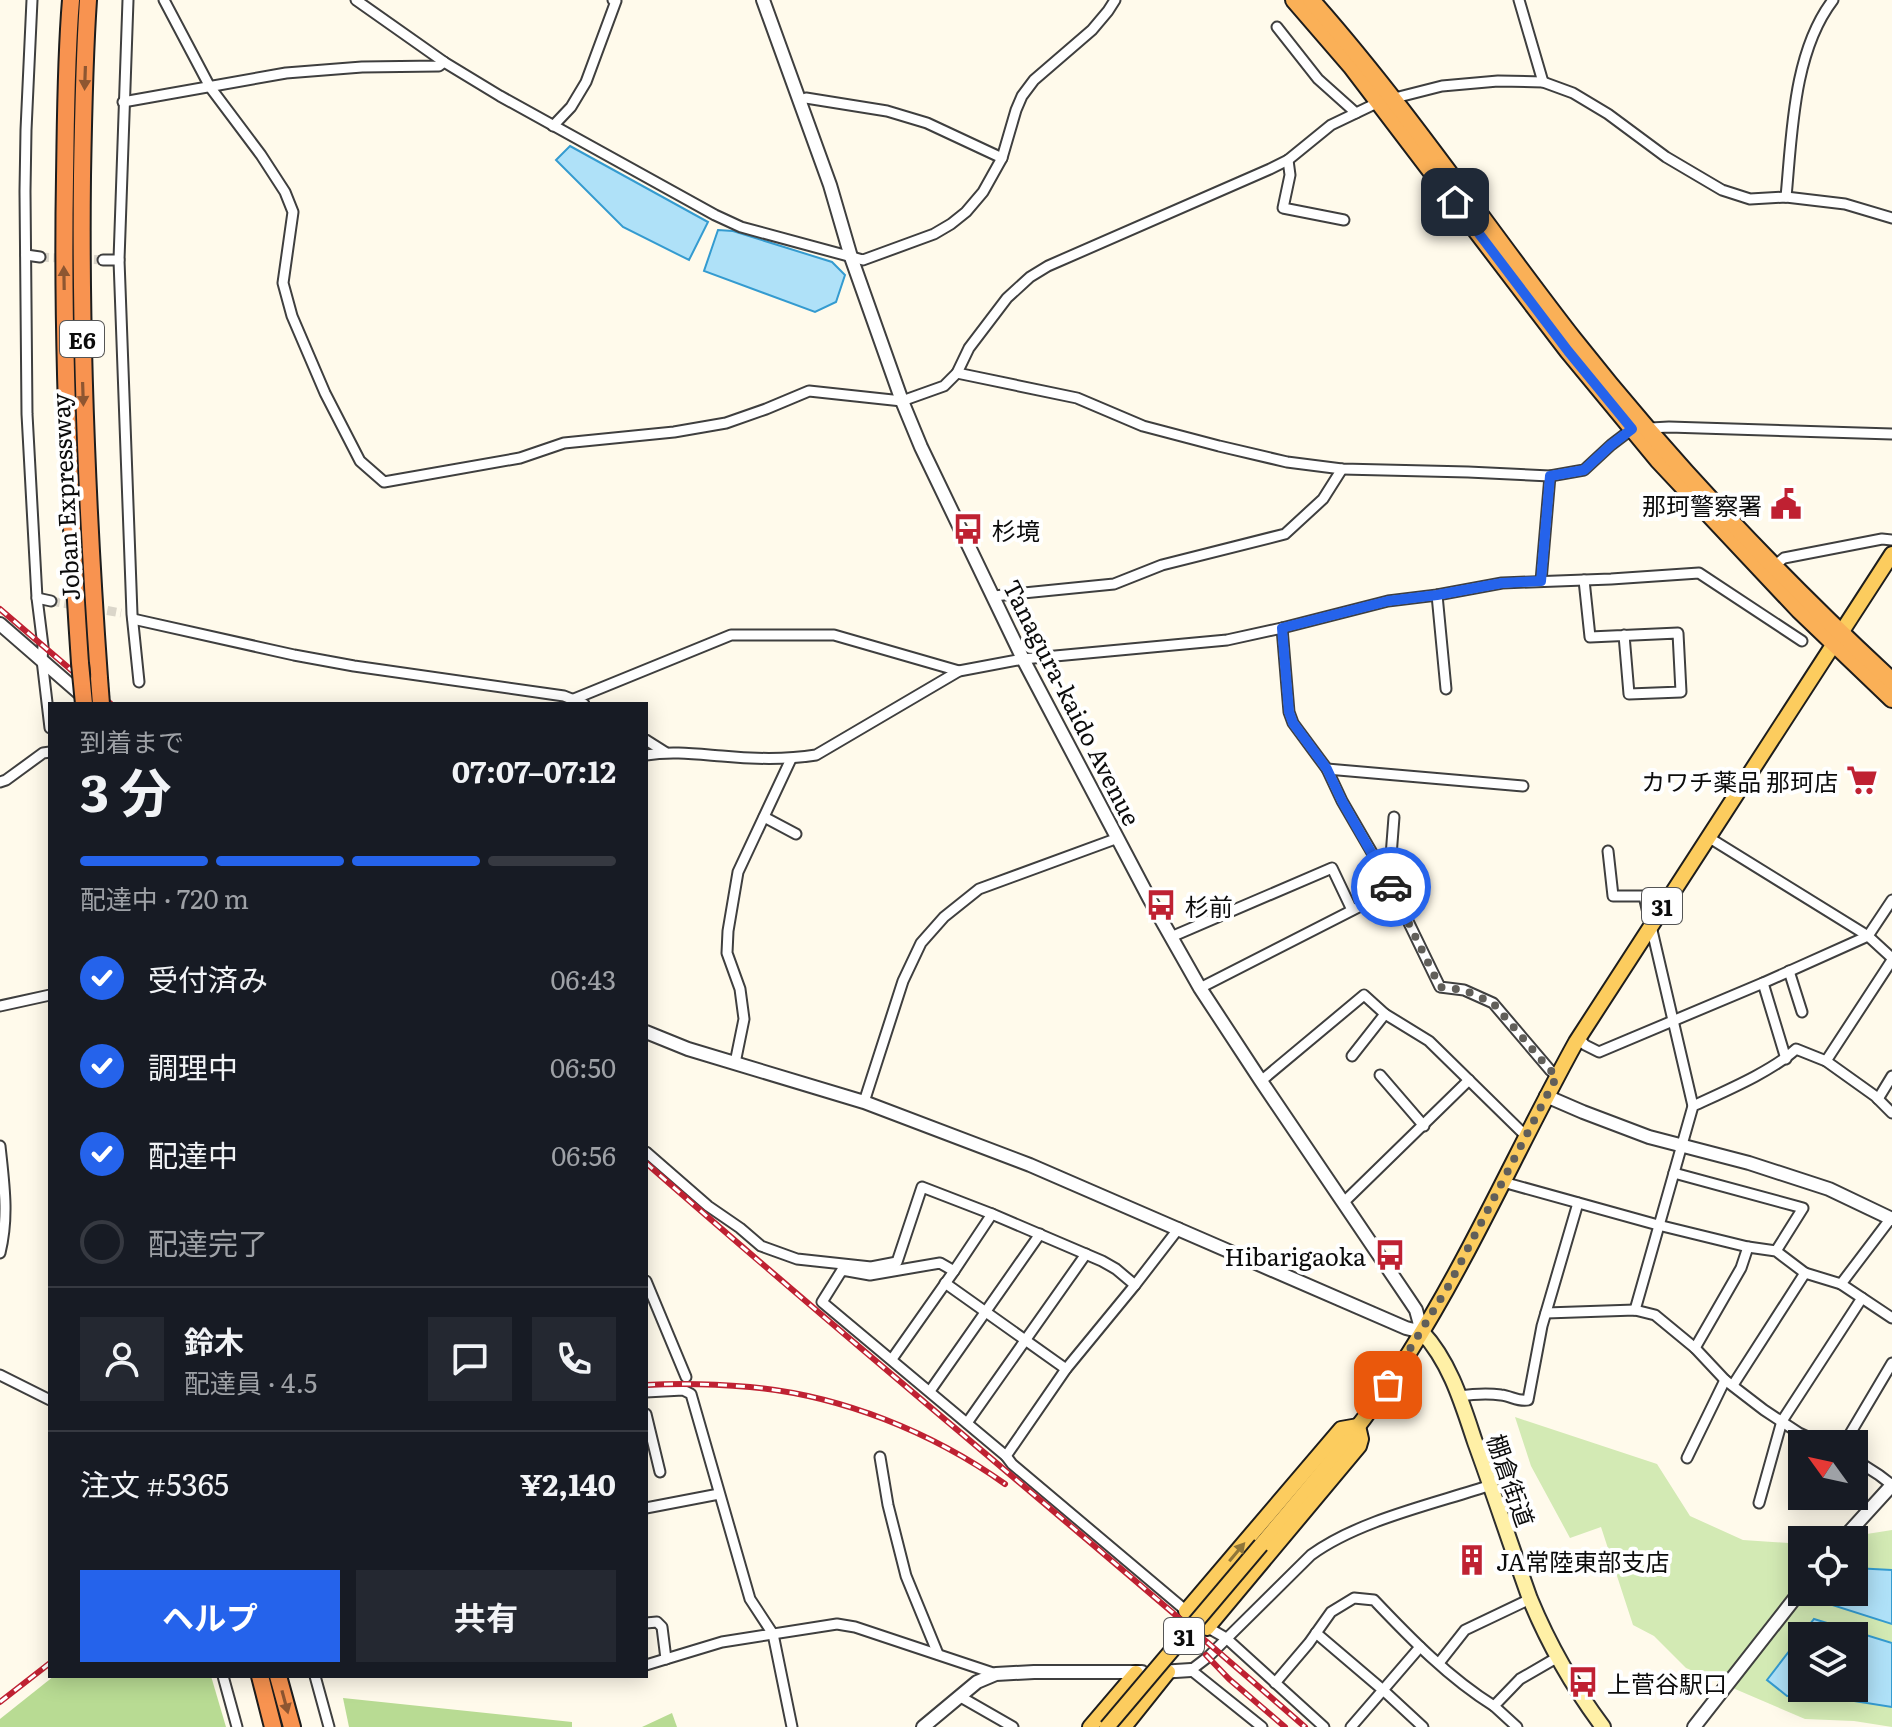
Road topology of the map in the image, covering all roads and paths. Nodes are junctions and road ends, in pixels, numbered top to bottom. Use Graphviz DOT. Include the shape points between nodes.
graph roads {
  1 [pos="32,0"];
  2 [pos="71,0"];
  3 [pos="88,0"];
  4 [pos="128,0"];
  5 [pos="164,0"];
  6 [pos="356,0"];
  7 [pos="613,0"];
  8 [pos="763,0"];
  9 [pos="1115,0"];
  10 [pos="1294,0"];
  11 [pos="1311,0"];
  12 [pos="1519,0"];
  13 [pos="1833,0"];
  14 [pos="1277,27"];
  15 [pos="444,62"];
  16 [pos="1543,82"];
  17 [pos="210,87"];
  18 [pos="1385,100"];
  19 [pos="800,101"];
  20 [pos="123,102"];
  21 [pos="1356,113"];
  22 [pos="553,126"];
  23 [pos="1002,158"];
  24 [pos="1288,160"];
  25 [pos="1786,197"];
  26 [pos="1892,218"];
  27 [pos="1344,220"];
  28 [pos="26,255"];
  29 [pos="40,257"];
  30 [pos="851,257"];
  31 [pos="103,260"];
  32 [pos="119,260"];
  33 [pos="957,373"];
  34 [pos="902,401"];
  35 [pos="1640,429"];
  36 [pos="1892,434"];
  37 [pos="1342,469"];
  38 [pos="1550,476"];
  39 [pos="1892,540"];
  40 [pos="1892,554"];
  41 [pos="1774,566"];
  42 [pos="1584,580"];
  43 [pos="1541,581"];
  44 [pos="1437,595"];
  45 [pos="994,596"];
  46 [pos="37,598"];
  47 [pos="51,601"];
  48 [pos="129,615"];
  49 [pos="0,624"];
  50 [pos="1282,628"];
  51 [pos="1624,635"];
  52 [pos="1837,638"];
  53 [pos="1802,641"];
  54 [pos="1023,659"];
  55 [pos="42,660"];
  56 [pos="959,671"];
  57 [pos="1892,681"];
  58 [pos="139,682"];
  59 [pos="1446,689"];
  60 [pos="1892,699"];
  61 [pos="574,701"];
  62 [pos="84,702"];
  63 [pos="90,702"];
  64 [pos="101,702"];
  65 [pos="48,711"];
  66 [pos="648,741"];
  67 [pos="48,752"];
  68 [pos="665,752"];
  69 [pos="648,755"];
  70 [pos="791,759"];
  71 [pos="1327,769"];
  72 [pos="0,782"];
  73 [pos="1523,786"];
  74 [pos="764,817"];
  75 [pos="1394,817"];
  76 [pos="796,834"];
  77 [pos="1708,837"];
  78 [pos="1118,838"];
  79 [pos="1608,851"];
  80 [pos="1391,886"];
  81 [pos="1892,900"];
  82 [pos="1352,910"];
  83 [pos="1650,926"];
  84 [pos="1868,936"];
  85 [pos="1171,937"];
  86 [pos="1892,959"];
  87 [pos="1789,971"];
  88 [pos="1763,983"];
  89 [pos="1200,988"];
  90 [pos="48,995"];
  91 [pos="0,1006"];
  92 [pos="1802,1012"];
  93 [pos="1385,1014"];
  94 [pos="1672,1022"];
  95 [pos="648,1033"];
  96 [pos="1579,1038"];
  97 [pos="1352,1056"];
  98 [pos="1786,1059"];
  99 [pos="1826,1061"];
  100 [pos="735,1063"];
  101 [pos="1380,1075"];
  102 [pos="1557,1076"];
  103 [pos="1892,1076"];
  104 [pos="1469,1080"];
  105 [pos="1261,1081"];
  106 [pos="1546,1096"];
  107 [pos="1878,1099"];
  108 [pos="864,1102"];
  109 [pos="1693,1106"];
  110 [pos="1892,1113"];
  111 [pos="1424,1126"];
  112 [pos="1526,1136"];
  113 [pos="0,1146"];
  114 [pos="1681,1146"];
  115 [pos="648,1154"];
  116 [pos="1674,1173"];
  117 [pos="1503,1182"];
  118 [pos="1344,1202"];
  119 [pos="1578,1203"];
  120 [pos="992,1214"];
  121 [pos="1891,1218"];
  122 [pos="1658,1225"];
  123 [pos="1179,1228"];
  124 [pos="1040,1234"];
  125 [pos="1748,1247"];
  126 [pos="1776,1251"];
  127 [pos="0,1253"];
  128 [pos="1086,1254"];
  129 [pos="954,1271"];
  130 [pos="1805,1273"];
  131 [pos="945,1283"];
  132 [pos="1841,1284"];
  133 [pos="1135,1285"];
  134 [pos="648,1286"];
  135 [pos="1862,1298"];
  136 [pos="1635,1310"];
  137 [pos="985,1312"];
  138 [pos="1546,1313"];
  139 [pos="1892,1318"];
  140 [pos="1422,1332"];
  141 [pos="1025,1340"];
  142 [pos="1695,1348"];
  143 [pos="892,1359"];
  144 [pos="1892,1363"];
  145 [pos="1066,1369"];
  146 [pos="0,1375"];
  147 [pos="686,1377"];
  148 [pos="1729,1383"];
  149 [pos="930,1391"];
  150 [pos="648,1392"];
  151 [pos="1459,1396"];
  152 [pos="48,1399"];
  153 [pos="1782,1421"];
  154 [pos="648,1422"];
  155 [pos="967,1423"];
  156 [pos="1358,1426"];
  157 [pos="1795,1430"];
  158 [pos="1852,1430"];
  159 [pos="1006,1456"];
  160 [pos="880,1457"];
  161 [pos="1687,1458"];
  162 [pos="1868,1468"];
  163 [pos="660,1472"];
  164 [pos="1491,1485"];
  165 [pos="1892,1485"];
  166 [pos="719,1494"];
  167 [pos="1759,1503"];
  168 [pos="648,1508"];
  169 [pos="1855,1526"];
  170 [pos="1530,1599"];
  171 [pos="1789,1606"];
  172 [pos="1186,1611"];
  173 [pos="648,1623"];
  174 [pos="1207,1628"];
  175 [pos="1316,1633"];
  176 [pos="773,1634"];
  177 [pos="1226,1638"];
  178 [pos="1420,1647"];
  179 [pos="938,1654"];
  180 [pos="1558,1657"];
  181 [pos="666,1659"];
  182 [pos="1439,1663"];
  183 [pos="648,1664"];
  184 [pos="1191,1670"];
  185 [pos="1168,1672"];
  186 [pos="1136,1673"];
  187 [pos="996,1674"];
  188 [pos="224,1678"];
  189 [pos="261,1678"];
  190 [pos="279,1678"];
  191 [pos="316,1678"];
  192 [pos="1275,1683"];
  193 [pos="1383,1690"];
  194 [pos="959,1696"];
  195 [pos="1494,1706"];
  196 [pos="237,1727"];
  197 [pos="273,1727"];
  198 [pos="292,1727"];
  199 [pos="329,1727"];
  200 [pos="792,1727"];
  201 [pos="923,1727"];
  202 [pos="1013,1727"];
  203 [pos="1090,1727"];
  204 [pos="1107,1727"];
  205 [pos="1124,1727"];
  206 [pos="1262,1727"];
  207 [pos="1324,1727"];
  208 [pos="1351,1727"];
  209 [pos="1423,1727"];
  210 [pos="1517,1727"];
  211 [pos="1603,1727"];
  212 [pos="1694,1727"];
  1 -- 28 [label="street"];
  62 -- 2 [label="highway, Joban Expressway / E6, one-way, bridge" via="65,371"];
  3 -- 64 [label="highway, Joban Expressway / E6, one-way, bridge" via="82,371"];
  4 -- 20 [label="street"];
  5 -- 17 [label="street"];
  6 -- 15 [label="street"];
  7 -- 22 [label="street" via="586,82"];
  8 -- 19 [label="street, Tanagura-kaido Avenue"];
  9 -- 23 [label="street" via="1092,30 1022,96"];
  10 -- 18 [label="highway"];
  11 -- 18 [label="highway" via="1359,56"];
  12 -- 16 [label="street"];
  13 -- 25 [label="street" via="1802,66"];
  14 -- 21 [label="street" via="1318,79"];
  15 -- 17 [label="street" via="286,73"];
  15 -- 22 [label="street"];
  16 -- 18 [label="street" via="1442,86"];
  16 -- 25 [label="street" via="1608,114 1722,190 1750,199"];
  17 -- 20 [label="street"];
  17 -- 34 [label="street" via="285,192 293,212 283,283 292,316 360,461 384,482 520,458 564,443 726,423 809,391"];
  18 -- 21 [label="street"];
  18 -- 35 [label="highway" via="1568,351"];
  19 -- 23 [label="street" via="887,111 927,123"];
  19 -- 30 [label="street, Tanagura-kaido Avenue"];
  20 -- 32 [label="street"];
  21 -- 24 [label="street" via="1331,125"];
  22 -- 30 [label="street" via="741,227"];
  23 -- 30 [label="street" via="983,192 951,224 863,260"];
  24 -- 27 [label="street" via="1283,208"];
  24 -- 33 [label="street" via="1039,271 1007,298"];
  25 -- 26 [label="street" via="1845,204"];
  28 -- 29 [label="street"];
  28 -- 46 [label="street" via="27,414"];
  30 -- 34 [label="street, Tanagura-kaido Avenue"];
  31 -- 32 [label="street"];
  32 -- 48 [label="street"];
  33 -- 34 [label="street" via="944,386"];
  33 -- 37 [label="street" via="1077,398 1143,426 1219,446"];
  34 -- 45 [label="street, Tanagura-kaido Avenue"];
  35 -- 36 [label="street"];
  35 -- 38 [label="street" via="1611,445 1584,470"];
  35 -- 41 [label="highway"];
  35 -- 52 [label="highway" via="1688,493"];
  37 -- 38 [label="street"];
  37 -- 45 [label="street" via="1323,499 1285,534 1162,565 1114,584"];
  38 -- 43 [label="street"];
  39 -- 41 [label="street" via="1808,552"];
  40 -- 52 [label="main road, 31"];
  41 -- 52 [label="highway"];
  42 -- 43 [label="street"];
  42 -- 51 [label="street" via="1590,637"];
  42 -- 53 [label="street" via="1699,573"];
  43 -- 44 [label="street"];
  44 -- 50 [label="street" via="1388,601"];
  44 -- 59 [label="street"];
  45 -- 54 [label="street, Tanagura-kaido Avenue"];
  46 -- 47 [label="street"];
  46 -- 55 [label="street"];
  48 -- 58 [label="street"];
  48 -- 61 [label="street" via="354,666"];
  49 -- 55 [label="street"];
  50 -- 54 [label="street" via="1227,640"];
  50 -- 71 [label="street" via="1289,712"];
  51 -- 51 [label="street" via="1678,633 1681,692 1629,694"];
  52 -- 57 [label="highway"];
  52 -- 60 [label="highway"];
  52 -- 77 [label="main road, 31"];
  54 -- 56 [label="street"];
  54 -- 78 [label="street, Tanagura-kaido Avenue"];
  55 -- 63 [label="street"];
  55 -- 65 [label="street"];
  56 -- 61 [label="street" via="834,635 731,635"];
  56 -- 70 [label="street" via="816,755"];
  66 -- 68 [label="street"];
  67 -- 72 [label="street"];
  68 -- 69 [label="street"];
  68 -- 70 [label="street"];
  70 -- 74 [label="street"];
  71 -- 73 [label="street"];
  71 -- 80 [label="street"];
  74 -- 76 [label="street"];
  74 -- 100 [label="street" via="738,872 728,931 727,953 744,1019"];
  75 -- 80 [label="street"];
  77 -- 83 [label="main road, 31"];
  77 -- 84 [label="street"];
  78 -- 85 [label="street, Tanagura-kaido Avenue"];
  78 -- 108 [label="street" via="979,889 944,917 921,943 903,981"];
  79 -- 83 [label="street" via="1613,896 1644,896"];
  80 -- 82 [label="street"];
  80 -- 102 [label="street" via="1440,987 1464,990 1493,1003"];
  81 -- 84 [label="street"];
  82 -- 85 [label="street" via="1332,868"];
  82 -- 89 [label="street"];
  83 -- 94 [label="street"];
  83 -- 96 [label="main road, 31"];
  84 -- 86 [label="street"];
  84 -- 87 [label="street"];
  85 -- 89 [label="street, Tanagura-kaido Avenue"];
  86 -- 99 [label="street"];
  87 -- 88 [label="street"];
  87 -- 92 [label="street"];
  88 -- 94 [label="street"];
  88 -- 98 [label="street"];
  89 -- 105 [label="street, Tanagura-kaido Avenue"];
  90 -- 91 [label="street"];
  93 -- 97 [label="street"];
  93 -- 104 [label="street" via="1429,1041"];
  93 -- 105 [label="street" via="1364,995"];
  94 -- 96 [label="street" via="1599,1052"];
  94 -- 109 [label="street"];
  95 -- 100 [label="street"];
  96 -- 102 [label="main road, 31"];
  98 -- 99 [label="street" via="1796,1049"];
  98 -- 109 [label="street"];
  99 -- 107 [label="street"];
  100 -- 108 [label="street"];
  101 -- 111 [label="street"];
  102 -- 106 [label="main road, 31"];
  103 -- 107 [label="street"];
  104 -- 111 [label="street"];
  104 -- 112 [label="street"];
  105 -- 118 [label="street, Tanagura-kaido Avenue"];
  106 -- 112 [label="main road, 31"];
  106 -- 114 [label="street"];
  107 -- 110 [label="street"];
  108 -- 123 [label="street"];
  109 -- 114 [label="street"];
  111 -- 118 [label="street"];
  112 -- 117 [label="main road, 31"];
  113 -- 127 [label="street" via="6,1230"];
  114 -- 116 [label="street"];
  114 -- 121 [label="street" via="1787,1174"];
  115 -- 120 [label="street" via="761,1246 797,1259 871,1267 897,1262 922,1187"];
  116 -- 122 [label="street"];
  116 -- 126 [label="street" via="1803,1208"];
  117 -- 119 [label="street"];
  117 -- 140 [label="main road, 31"];
  118 -- 140 [label="street, Tanagura-kaido Avenue" via="1416,1310"];
  119 -- 122 [label="street"];
  119 -- 138 [label="street"];
  120 -- 124 [label="street"];
  120 -- 129 [label="street"];
  121 -- 132 [label="street"];
  122 -- 125 [label="street"];
  122 -- 136 [label="street"];
  123 -- 133 [label="street"];
  123 -- 140 [label="street"];
  124 -- 128 [label="street"];
  124 -- 137 [label="street"];
  125 -- 126 [label="street"];
  125 -- 142 [label="street"];
  126 -- 130 [label="street"];
  128 -- 133 [label="street"];
  128 -- 141 [label="street"];
  129 -- 131 [label="street"];
  129 -- 143 [label="street" via="940,1263 870,1275 842,1270 822,1302"];
  130 -- 132 [label="street"];
  130 -- 148 [label="street"];
  131 -- 137 [label="street"];
  131 -- 143 [label="street"];
  132 -- 135 [label="street"];
  133 -- 145 [label="street"];
  134 -- 147 [label="street"];
  135 -- 139 [label="street"];
  135 -- 153 [label="street"];
  136 -- 138 [label="street"];
  136 -- 142 [label="street" via="1655,1315"];
  137 -- 141 [label="street"];
  137 -- 149 [label="street"];
  138 -- 151 [label="street" via="1528,1400"];
  140 -- 151 [label="main road, 棚倉街道" via="1441,1356"];
  140 -- 156 [label="main road, 31"];
  141 -- 145 [label="street"];
  141 -- 155 [label="street"];
  142 -- 148 [label="street"];
  143 -- 149 [label="street"];
  144 -- 158 [label="street"];
  145 -- 159 [label="street"];
  146 -- 152 [label="street"];
  148 -- 153 [label="street"];
  148 -- 161 [label="street"];
  149 -- 155 [label="street"];
  150 -- 166 [label="street" via="691,1394"];
  151 -- 164 [label="main road, 棚倉街道"];
  153 -- 157 [label="street"];
  153 -- 167 [label="street"];
  154 -- 163 [label="street"];
  155 -- 159 [label="street"];
  172 -- 156 [label="main road, one-way" via="1341,1429"];
  156 -- 174 [label="main road" via="1359,1446"];
  156 -- 204 [label="main road, 31, bridge"];
  159 -- 172 [label="street"];
  160 -- 179 [label="street" via="906,1576"];
  162 -- 165 [label="street"];
  164 -- 170 [label="main road, 棚倉街道"];
  164 -- 177 [label="street" via="1329,1542"];
  165 -- 169 [label="street"];
  166 -- 168 [label="street"];
  166 -- 176 [label="street" via="750,1599"];
  170 -- 180 [label="main road, 棚倉街道"];
  170 -- 182 [label="street" via="1465,1630"];
  171 -- 212 [label="street"];
  172 -- 174 [label="street"];
  173 -- 181 [label="street" via="662,1627"];
  174 -- 177 [label="street"];
  175 -- 178 [label="street" via="1331,1612 1354,1598 1374,1600"];
  175 -- 192 [label="street"];
  175 -- 193 [label="street"];
  176 -- 179 [label="street" via="837,1624"];
  176 -- 181 [label="street"];
  176 -- 200 [label="street"];
  177 -- 184 [label="street"];
  177 -- 192 [label="street"];
  178 -- 182 [label="street"];
  178 -- 193 [label="street"];
  179 -- 187 [label="street"];
  180 -- 195 [label="street" via="1520,1679"];
  180 -- 211 [label="main road, 棚倉街道"];
  181 -- 183 [label="street"];
  182 -- 195 [label="street"];
  184 -- 185 [label="street"];
  184 -- 206 [label="street"];
  185 -- 186 [label="street"];
  185 -- 205 [label="main road"];
  186 -- 187 [label="street"];
  186 -- 203 [label="main road"];
  187 -- 194 [label="street"];
  188 -- 196 [label="street"];
  189 -- 197 [label="highway"];
  190 -- 198 [label="highway, one-way"];
  191 -- 199 [label="street"];
  192 -- 207 [label="street"];
  193 -- 208 [label="street"];
  193 -- 209 [label="street"];
  194 -- 201 [label="street"];
  194 -- 202 [label="street"];
  195 -- 210 [label="street"];
}
